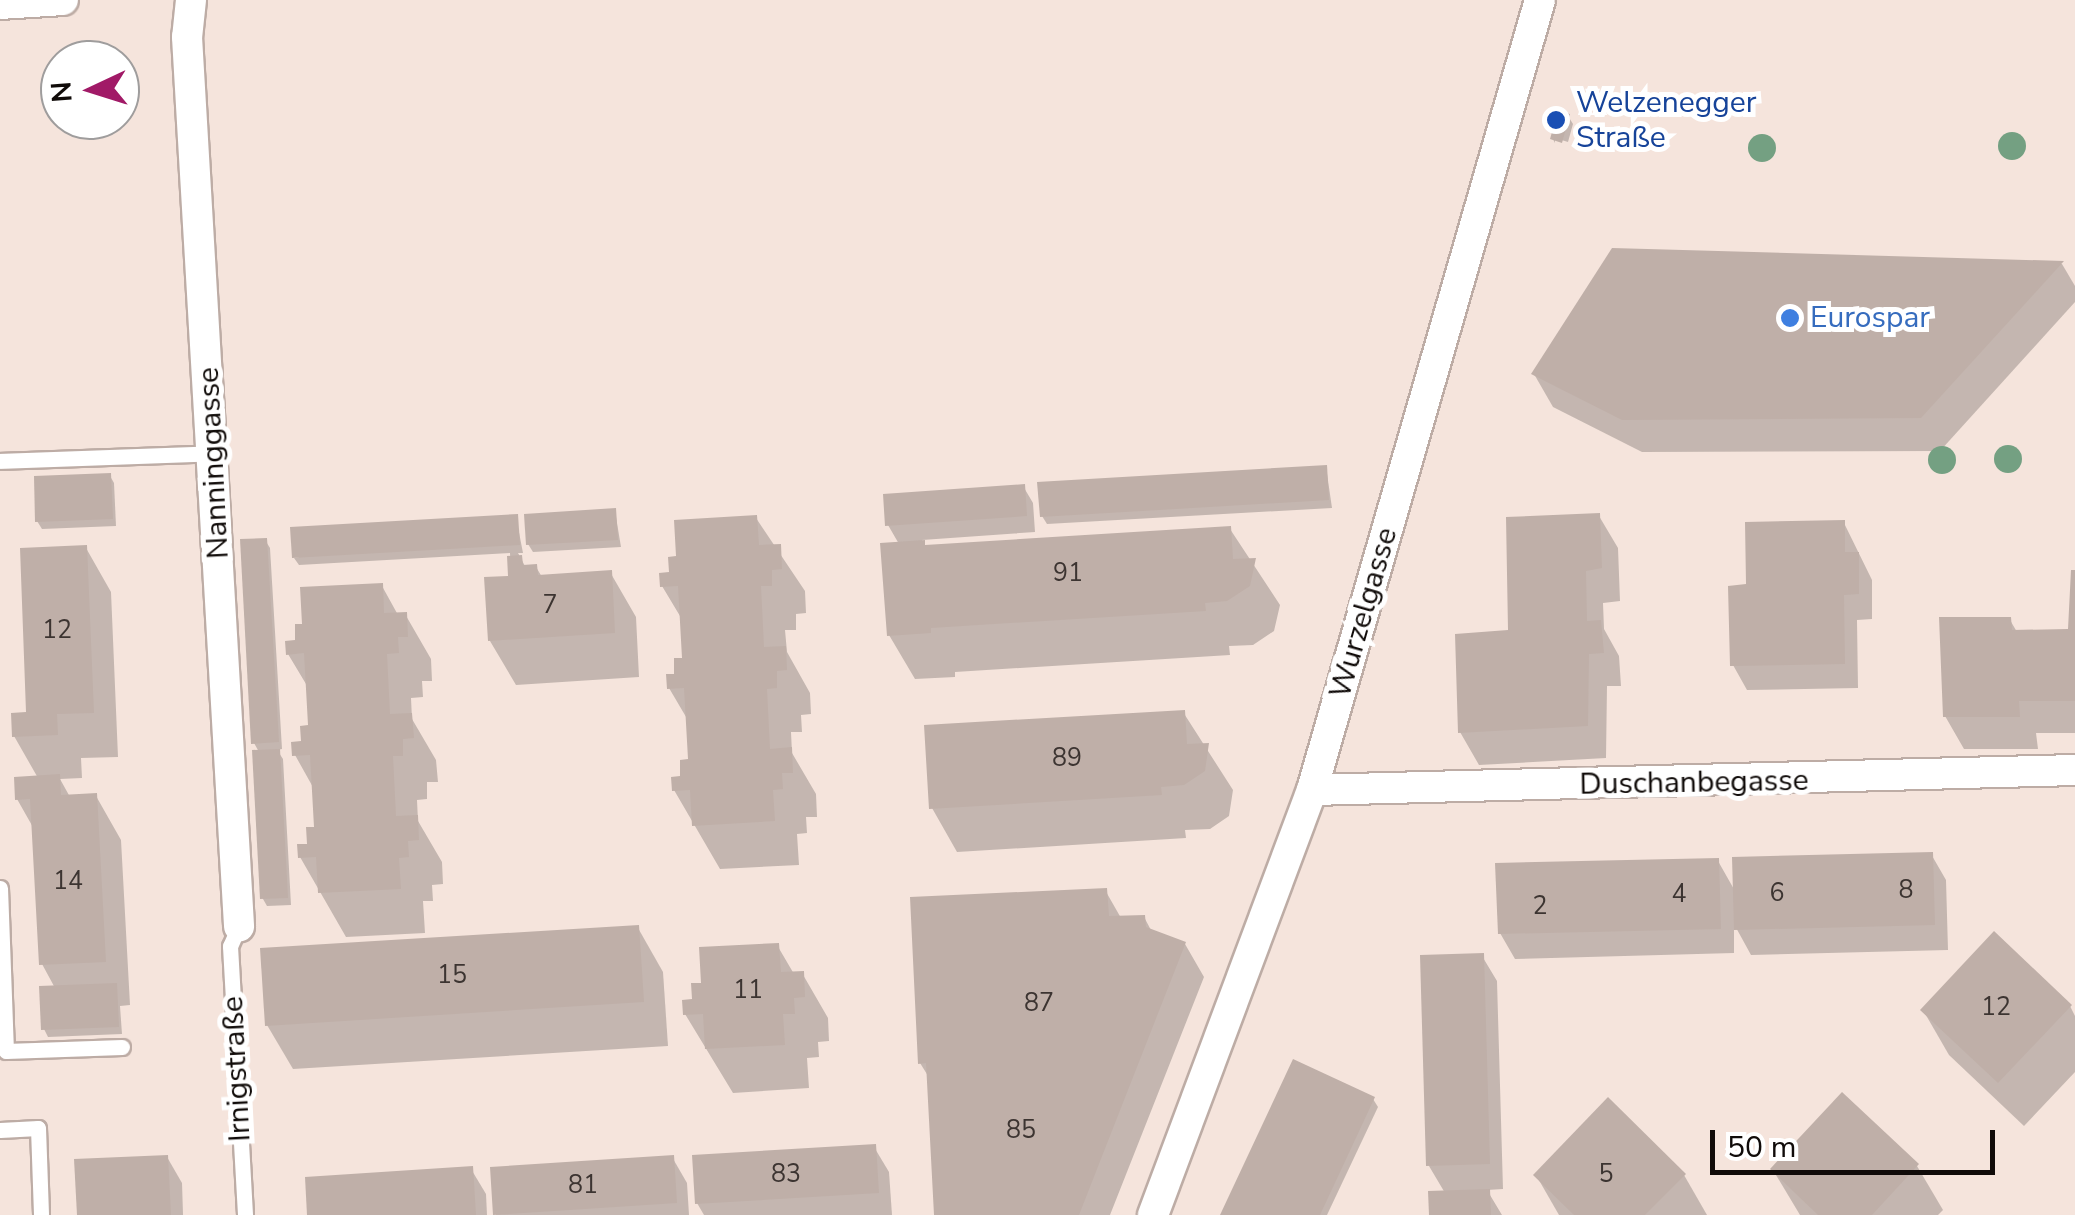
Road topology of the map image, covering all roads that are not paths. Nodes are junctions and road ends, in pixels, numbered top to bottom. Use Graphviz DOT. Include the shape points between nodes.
graph roads {
  1 [pos="63,0"];
  2 [pos="191,0"];
  3 [pos="1540,0"];
  4 [pos="0,4"];
  5 [pos="214,453"];
  6 [pos="0,461"];
  7 [pos="2075,770"];
  8 [pos="1312,790"];
  9 [pos="0,888"];
  10 [pos="239,926"];
  11 [pos="122,1047"];
  12 [pos="3,1051"];
  13 [pos="0,1130"];
  14 [pos="41,1214"];
  15 [pos="245,1215"];
  16 [pos="1153,1215"];
  1 -- 4 [label="street"];
  2 -- 5 [label="street, Nanninggasse" via="187,38"];
  3 -- 8 [label="street, Wurzelgasse"];
  5 -- 6 [label="lane"];
  5 -- 10 [label="street, Nanninggasse"];
  7 -- 8 [label="street, Duschanbegasse"];
  8 -- 16 [label="street, Wurzelgasse"];
  9 -- 12 [label="lane"];
  10 -- 15 [label="lane, Irnigstraße" via="230,946"];
  11 -- 12 [label="lane"];
  13 -- 14 [label="lane" via="38,1128"];
}
